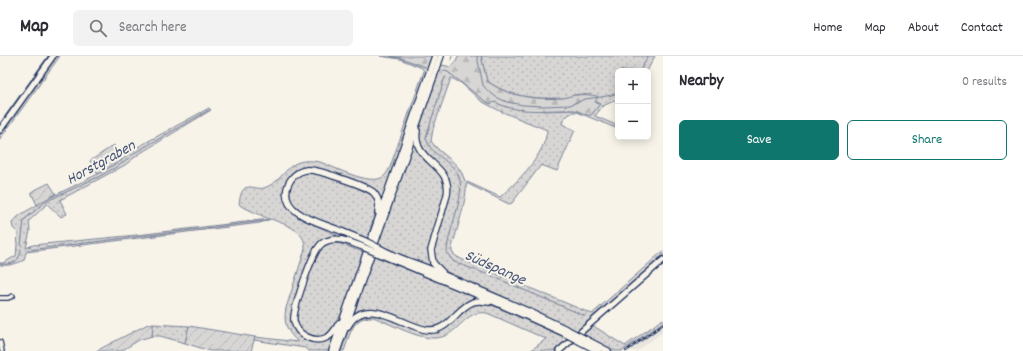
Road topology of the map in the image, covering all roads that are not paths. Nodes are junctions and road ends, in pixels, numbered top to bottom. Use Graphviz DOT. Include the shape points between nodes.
graph roads {
  1 [pos="53,56"];
  2 [pos="435,56"];
  3 [pos="441,56"];
  4 [pos="419,119"];
  5 [pos="0,130"];
  6 [pos="376,224"];
  7 [pos="378,251"];
  8 [pos="663,260"];
  9 [pos="447,276"];
  10 [pos="13,296"];
  11 [pos="0,298"];
  12 [pos="495,302"];
  13 [pos="344,316"];
  14 [pos="566,332"];
  15 [pos="342,337"];
  16 [pos="583,340"];
  17 [pos="0,342"];
  18 [pos="2,351"];
  19 [pos="332,351"];
  20 [pos="337,351"];
  21 [pos="558,351"];
  22 [pos="598,351"];
  23 [pos="608,351"];
  1 -- 5 [label="main road"];
  2 -- 6 [label="highway"];
  3 -- 4 [label="highway"];
  4 -- 9 [label="highway" via="416,138 418,147 442,172 448,186 431,254 435,266"];
  4 -- 15 [label="highway"];
  6 -- 7 [label="highway, bridge" via="378,202 370,191 310,169 291,179 287,194 291,206 298,213 365,241"];
  6 -- 13 [label="highway"];
  7 -- 9 [label="highway"];
  7 -- 12 [label="highway"];
  7 -- 13 [label="highway, bridge" via="346,240 329,240 318,248 298,300 295,325 301,334 309,339 319,340 330,336"];
  8 -- 21 [label="main road"];
  9 -- 14 [label="highway" via="518,306"];
  10 -- 11 [label="street"];
  12 -- 14 [label="highway"];
  12 -- 15 [label="highway" via="472,302 445,325 434,330 366,311 354,318"];
  13 -- 19 [label="highway"];
  14 -- 16 [label="highway, bridge"];
  15 -- 20 [label="highway"];
  16 -- 22 [label="highway"];
  16 -- 23 [label="highway"];
  17 -- 18 [label="street"];
}
